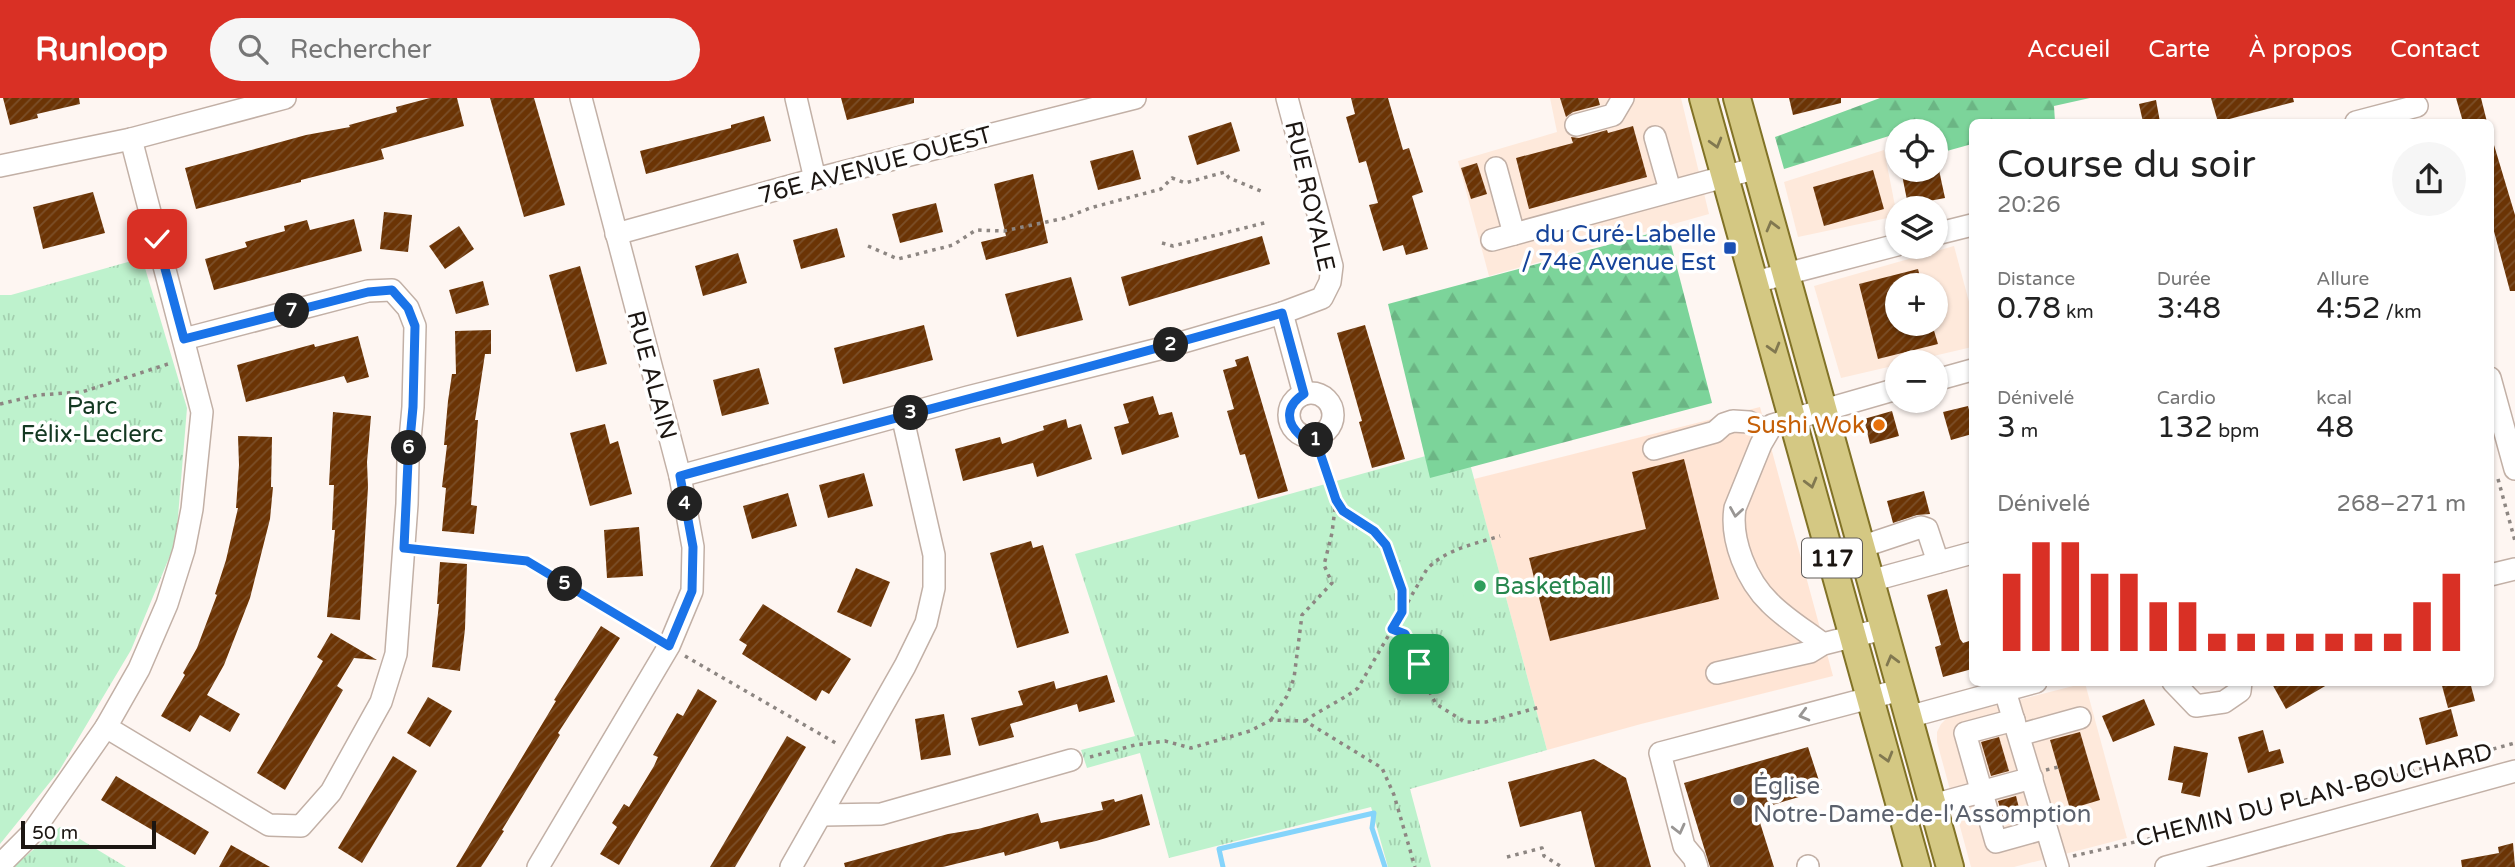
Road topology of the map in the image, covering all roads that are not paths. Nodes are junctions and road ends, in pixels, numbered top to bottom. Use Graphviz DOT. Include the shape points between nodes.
graph roads {
  1 [pos="285,98"];
  2 [pos="581,98"];
  3 [pos="796,98"];
  4 [pos="1135,98"];
  5 [pos="1287,98"];
  6 [pos="1623,98"];
  7 [pos="1703,98"];
  8 [pos="1737,98"];
  9 [pos="2418,109"];
  10 [pos="2370,119"];
  11 [pos="1576,125"];
  12 [pos="1655,137"];
  13 [pos="131,139"];
  14 [pos="0,166"];
  15 [pos="1496,168"];
  16 [pos="1756,168"];
  17 [pos="1725,176"];
  18 [pos="816,179"];
  19 [pos="1670,190"];
  20 [pos="1969,226"];
  21 [pos="1948,231"];
  22 [pos="616,234"];
  23 [pos="1514,234"];
  24 [pos="1492,240"];
  25 [pos="1885,248"];
  26 [pos="1786,274"];
  27 [pos="1755,282"];
  28 [pos="1282,313"];
  29 [pos="186,348"];
  30 [pos="1969,371"];
  31 [pos="1948,377"];
  32 [pos="2515,390"];
  33 [pos="1885,392"];
  34 [pos="1304,394"];
  35 [pos="2494,404"];
  36 [pos="1823,409"];
  37 [pos="902,415"];
  38 [pos="1793,417"];
  39 [pos="1768,431"];
  40 [pos="1654,449"];
  41 [pos="2506,473"];
  42 [pos="680,476"];
  43 [pos="1861,547"];
  44 [pos="1969,554"];
  45 [pos="1938,562"];
  46 [pos="2515,569"];
  47 [pos="2494,574"];
  48 [pos="1870,581"];
  49 [pos="1884,629"];
  50 [pos="1853,637"];
  51 [pos="1823,644"];
  52 [pos="1717,673"];
  53 [pos="2022,686"];
  54 [pos="2177,686"];
  55 [pos="2241,686"];
  56 [pos="1900,690"];
  57 [pos="2005,691"];
  58 [pos="1870,698"];
  59 [pos="1908,718"];
  60 [pos="2080,718"];
  61 [pos="106,727"];
  62 [pos="2016,727"];
  63 [pos="1071,760"];
  64 [pos="2515,771"];
  65 [pos="2032,778"];
  66 [pos="1982,791"];
  67 [pos="1933,805"];
  68 [pos="823,815"];
  69 [pos="2046,828"];
  70 [pos="2065,862"];
  71 [pos="0,865"];
  72 [pos="538,867"];
  73 [pos="791,867"];
  74 [pos="1697,867"];
  75 [pos="1917,867"];
  76 [pos="1950,867"];
  77 [pos="2166,867"];
  1 -- 13 [label="street"];
  2 -- 22 [label="street, RUE ALAIN"];
  3 -- 18 [label="street"];
  4 -- 18 [label="street, 76E AVENUE OUEST"];
  5 -- 28 [label="street, RUE ROYALE" via="1332,266 1322,298"];
  6 -- 11 [label="street" via="1613,115"];
  7 -- 17 [label="main road, 117, one-way"];
  8 -- 16 [label="main road, 117"];
  9 -- 10 [label="street"];
  12 -- 19 [label="street"];
  13 -- 14 [label="street"];
  13 -- 29 [label="street"];
  15 -- 23 [label="street"];
  16 -- 17 [label="street"];
  26 -- 16 [label="main road, 117, one-way"];
  17 -- 19 [label="street"];
  17 -- 27 [label="main road, 117"];
  18 -- 22 [label="street, 76E AVENUE OUEST"];
  19 -- 23 [label="street"];
  20 -- 21 [label="street"];
  22 -- 42 [label="street, RUE ALAIN"];
  23 -- 24 [label="street"];
  25 -- 26 [label="street"];
  26 -- 27 [label="street"];
  26 -- 36 [label="main road, 117"];
  27 -- 38 [label="main road, 117, one-way"];
  28 -- 34 [label="street"];
  28 -- 37 [label="street, RUE ROYALE"];
  29 -- 61 [label="street" via="202,412 184,550 144,658"];
  29 -- 61 [label="street" via="368,292 392,290 408,308 415,326 413,407 396,654 381,702 331,792 301,826 270,825"];
  30 -- 31 [label="street"];
  32 -- 35 [label="street"];
  33 -- 36 [label="street"];
  34 -- 34 [label="street" via="1292,404 1290,423 1300,435 1315,438 1333,422 1332,405 1321,395"];
  35 -- 41 [label="street"];
  36 -- 38 [label="street"];
  36 -- 43 [label="main road, 117"];
  37 -- 42 [label="street, RUE ROYALE"];
  37 -- 68 [label="street" via="934,555 934,589 926,623 905,666"];
  38 -- 39 [label="street"];
  38 -- 50 [label="main road, 117, one-way"];
  39 -- 40 [label="street" via="1733,421 1715,432"];
  39 -- 51 [label="street, one-way" via="1735,508 1736,539 1762,595"];
  42 -- 72 [label="street, RUE ALAIN" via="693,547 692,591 669,646"];
  43 -- 45 [label="street" via="1921,527 1931,537"];
  43 -- 48 [label="main road, 117"];
  44 -- 45 [label="street"];
  45 -- 48 [label="street"];
  46 -- 47 [label="street"];
  48 -- 49 [label="main road, 117"];
  49 -- 50 [label="street"];
  56 -- 49 [label="main road, 117, one-way"];
  50 -- 51 [label="street"];
  50 -- 58 [label="main road, 117"];
  51 -- 52 [label="street" via="1810,652"];
  53 -- 57 [label="street"];
  54 -- 55 [label="street" via="2196,706 2224,702 2241,691"];
  56 -- 58 [label="street"];
  56 -- 59 [label="main road, 117"];
  57 -- 59 [label="street"];
  57 -- 62 [label="street"];
  58 -- 74 [label="street, one-way" via="1660,753 1684,846"];
  58 -- 75 [label="main road, 117, one-way"];
  59 -- 67 [label="main road, 117"];
  60 -- 62 [label="street"];
  61 -- 71 [label="street" via="32,833"];
  62 -- 65 [label="street"];
  62 -- 66 [label="street" via="1965,733"];
  63 -- 68 [label="street" via="881,814"];
  64 -- 77 [label="street, CHEMIN DU PLAN-BOUCHARD"];
  65 -- 66 [label="street"];
  65 -- 69 [label="street"];
  66 -- 67 [label="street"];
  66 -- 69 [label="street" via="1996,842"];
  67 -- 76 [label="main road, 117"];
  68 -- 73 [label="street"];
  69 -- 70 [label="street"];
}
